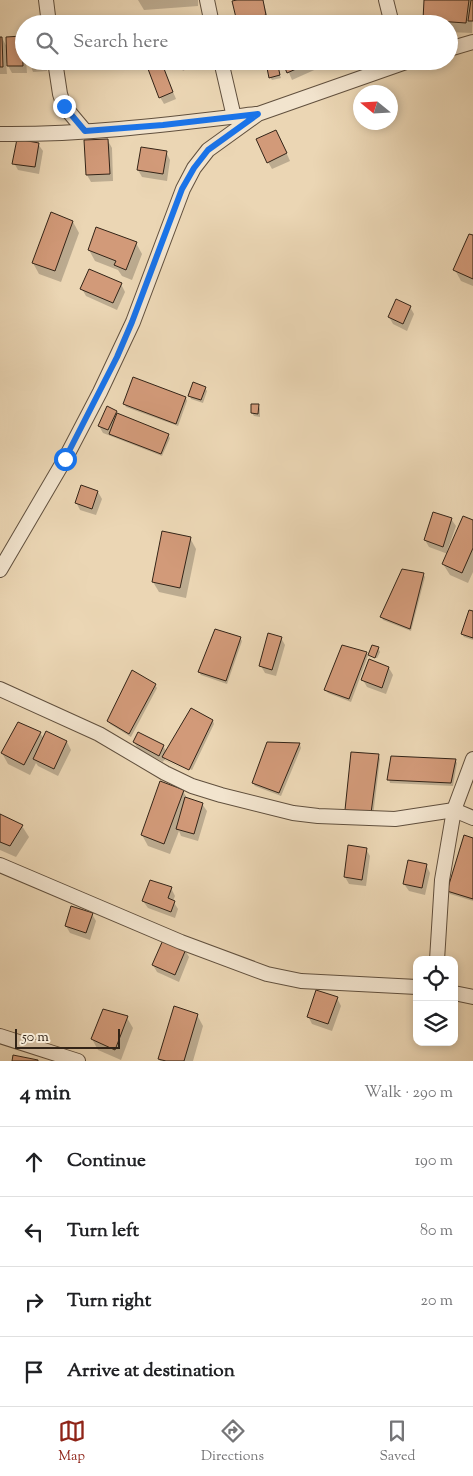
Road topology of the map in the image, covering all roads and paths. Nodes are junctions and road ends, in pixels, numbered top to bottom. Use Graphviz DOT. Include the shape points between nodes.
graph roads {
  1 [pos="46,0"];
  2 [pos="207,0"];
  3 [pos="386,0"];
  4 [pos="48,15"];
  5 [pos="210,15"];
  6 [pos="390,15"];
  7 [pos="473,42"];
  8 [pos="458,46"];
  9 [pos="56,70"];
  10 [pos="223,70"];
  11 [pos="382,70"];
  12 [pos="258,114"];
  13 [pos="234,117"];
  14 [pos="85,131"];
  15 [pos="0,134"];
  16 [pos="0,570"];
  17 [pos="0,689"];
  18 [pos="473,758"];
  19 [pos="454,810"];
  20 [pos="473,818"];
  21 [pos="0,865"];
  22 [pos="437,956"];
  23 [pos="413,987"];
  24 [pos="458,995"];
  25 [pos="473,997"];
  26 [pos="0,1036"];
  27 [pos="78,1061"];
  1 -- 4 [label="street"];
  2 -- 5 [label="street"];
  3 -- 6 [label="street"];
  7 -- 8 [label="street"];
  9 -- 14 [label="street" via="64,106"];
  10 -- 13 [label="street"];
  11 -- 12 [label="street"];
  12 -- 13 [label="street"];
  12 -- 16 [label="street" via="208,150 182,189 113,366 65,459"];
  13 -- 14 [label="street"];
  14 -- 15 [label="street"];
  17 -- 19 [label="street" via="99,734 165,773 221,796 318,816 395,819"];
  18 -- 19 [label="street"];
  19 -- 20 [label="street"];
  19 -- 22 [label="street" via="440,899"];
  21 -- 23 [label="street" via="181,942 267,974 301,981"];
  24 -- 25 [label="street"];
  26 -- 27 [label="street"];
}
